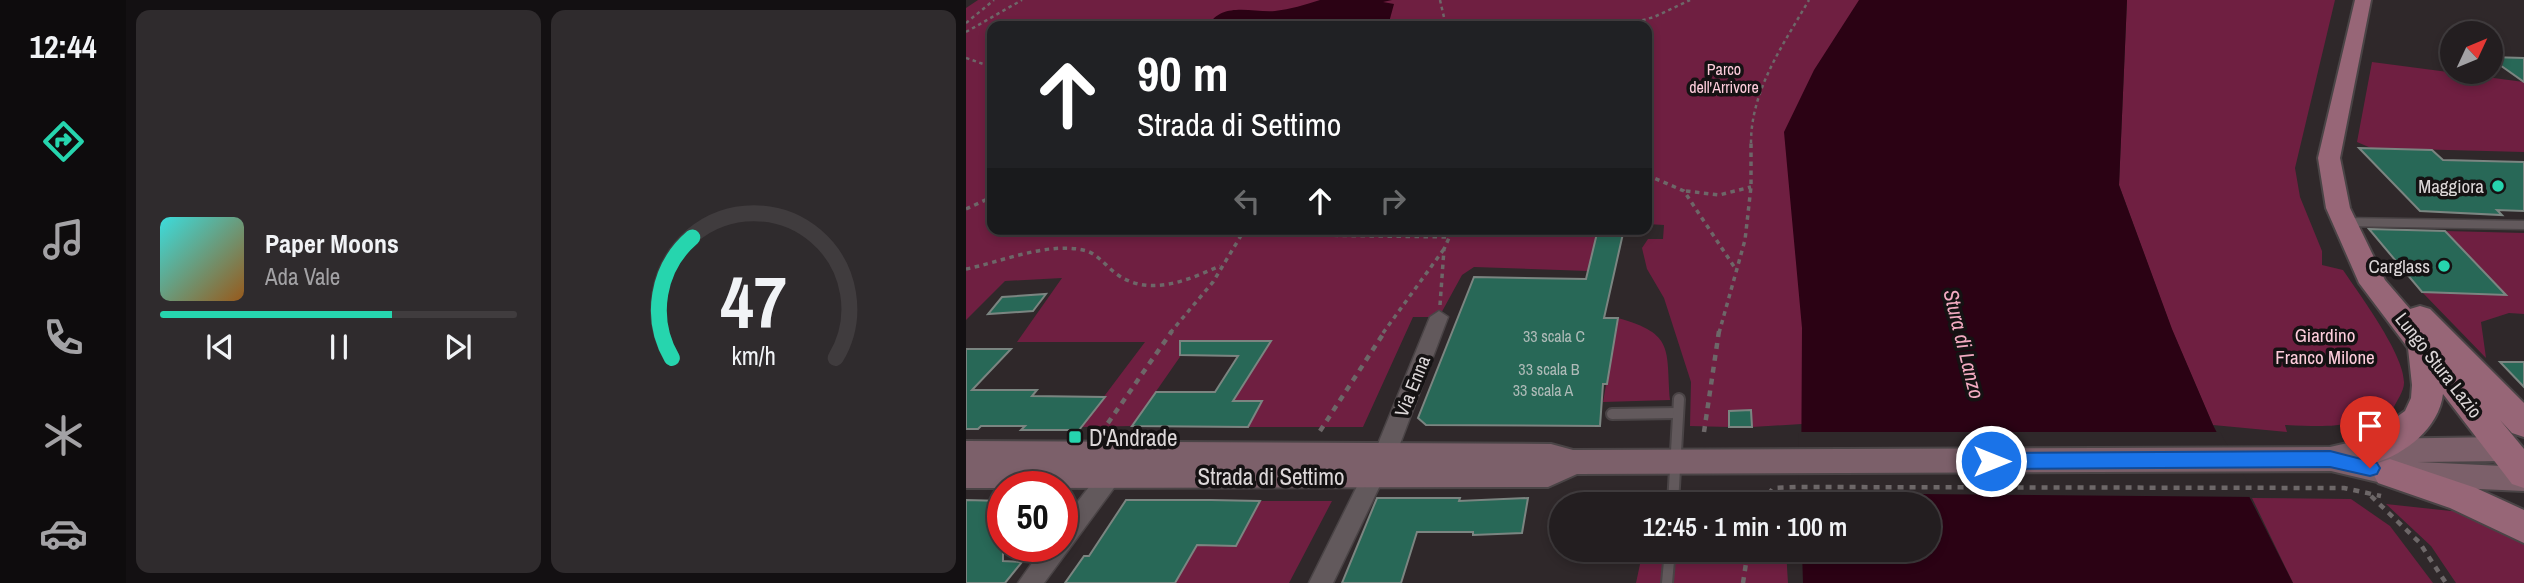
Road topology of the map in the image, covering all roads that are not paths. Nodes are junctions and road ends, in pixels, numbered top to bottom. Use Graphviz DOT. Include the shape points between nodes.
graph roads {
  1 [pos="2363,0"];
  2 [pos="2343,222"];
  3 [pos="2524,225"];
  4 [pos="2360,253"];
  5 [pos="1439,317"];
  6 [pos="2422,345"];
  7 [pos="1679,399"];
  8 [pos="1678,413"];
  9 [pos="1612,414"];
  10 [pos="2519,449"];
  11 [pos="966,453"];
  12 [pos="1676,461"];
  13 [pos="1118,465"];
  14 [pos="1379,466"];
  15 [pos="2378,472"];
  16 [pos="966,476"];
  17 [pos="2524,479"];
  18 [pos="1674,492"];
  19 [pos="1078,519"];
  20 [pos="2524,527"];
  21 [pos="1046,562"];
  22 [pos="1669,562"];
  23 [pos="1030,583"];
  24 [pos="1321,583"];
  25 [pos="1667,583"];
  1 -- 2 [label="main road, Lungo Stura Lazio" via="2329,158"];
  2 -- 3 [label="lane"];
  2 -- 4 [label="main road, Lungo Stura Lazio"];
  4 -- 6 [label="main road, Lungo Stura Lazio" via="2373,282"];
  4 -- 10 [label="main road, Lungo Stura Lazio"];
  5 -- 14 [label="street, Via Enna"];
  6 -- 10 [label="main road, Lungo Stura Lazio"];
  6 -- 15 [label="main road" via="2430,396 2424,412 2399,435"];
  7 -- 8 [label="lane"];
  8 -- 9 [label="lane"];
  8 -- 12 [label="lane"];
  10 -- 15 [label="main road"];
  11 -- 13 [label="main road, Strada di Settimo" via="1087,453"];
  12 -- 14 [label="main road, Strada di Settimo" via="1573,463 1548,475"];
  12 -- 15 [label="main road, Strada di Settimo" via="1797,475 2327,459"];
  12 -- 18 [label="lane"];
  13 -- 14 [label="main road, Strada di Settimo"];
  13 -- 16 [label="main road, Strada di Settimo"];
  13 -- 19 [label="street"];
  14 -- 24 [label="street, Via Enna"];
  15 -- 17 [label="main road"];
  15 -- 20 [label="main road" via="2463,498"];
  21 -- 23 [label="street"];
  22 -- 25 [label="lane"];
}
